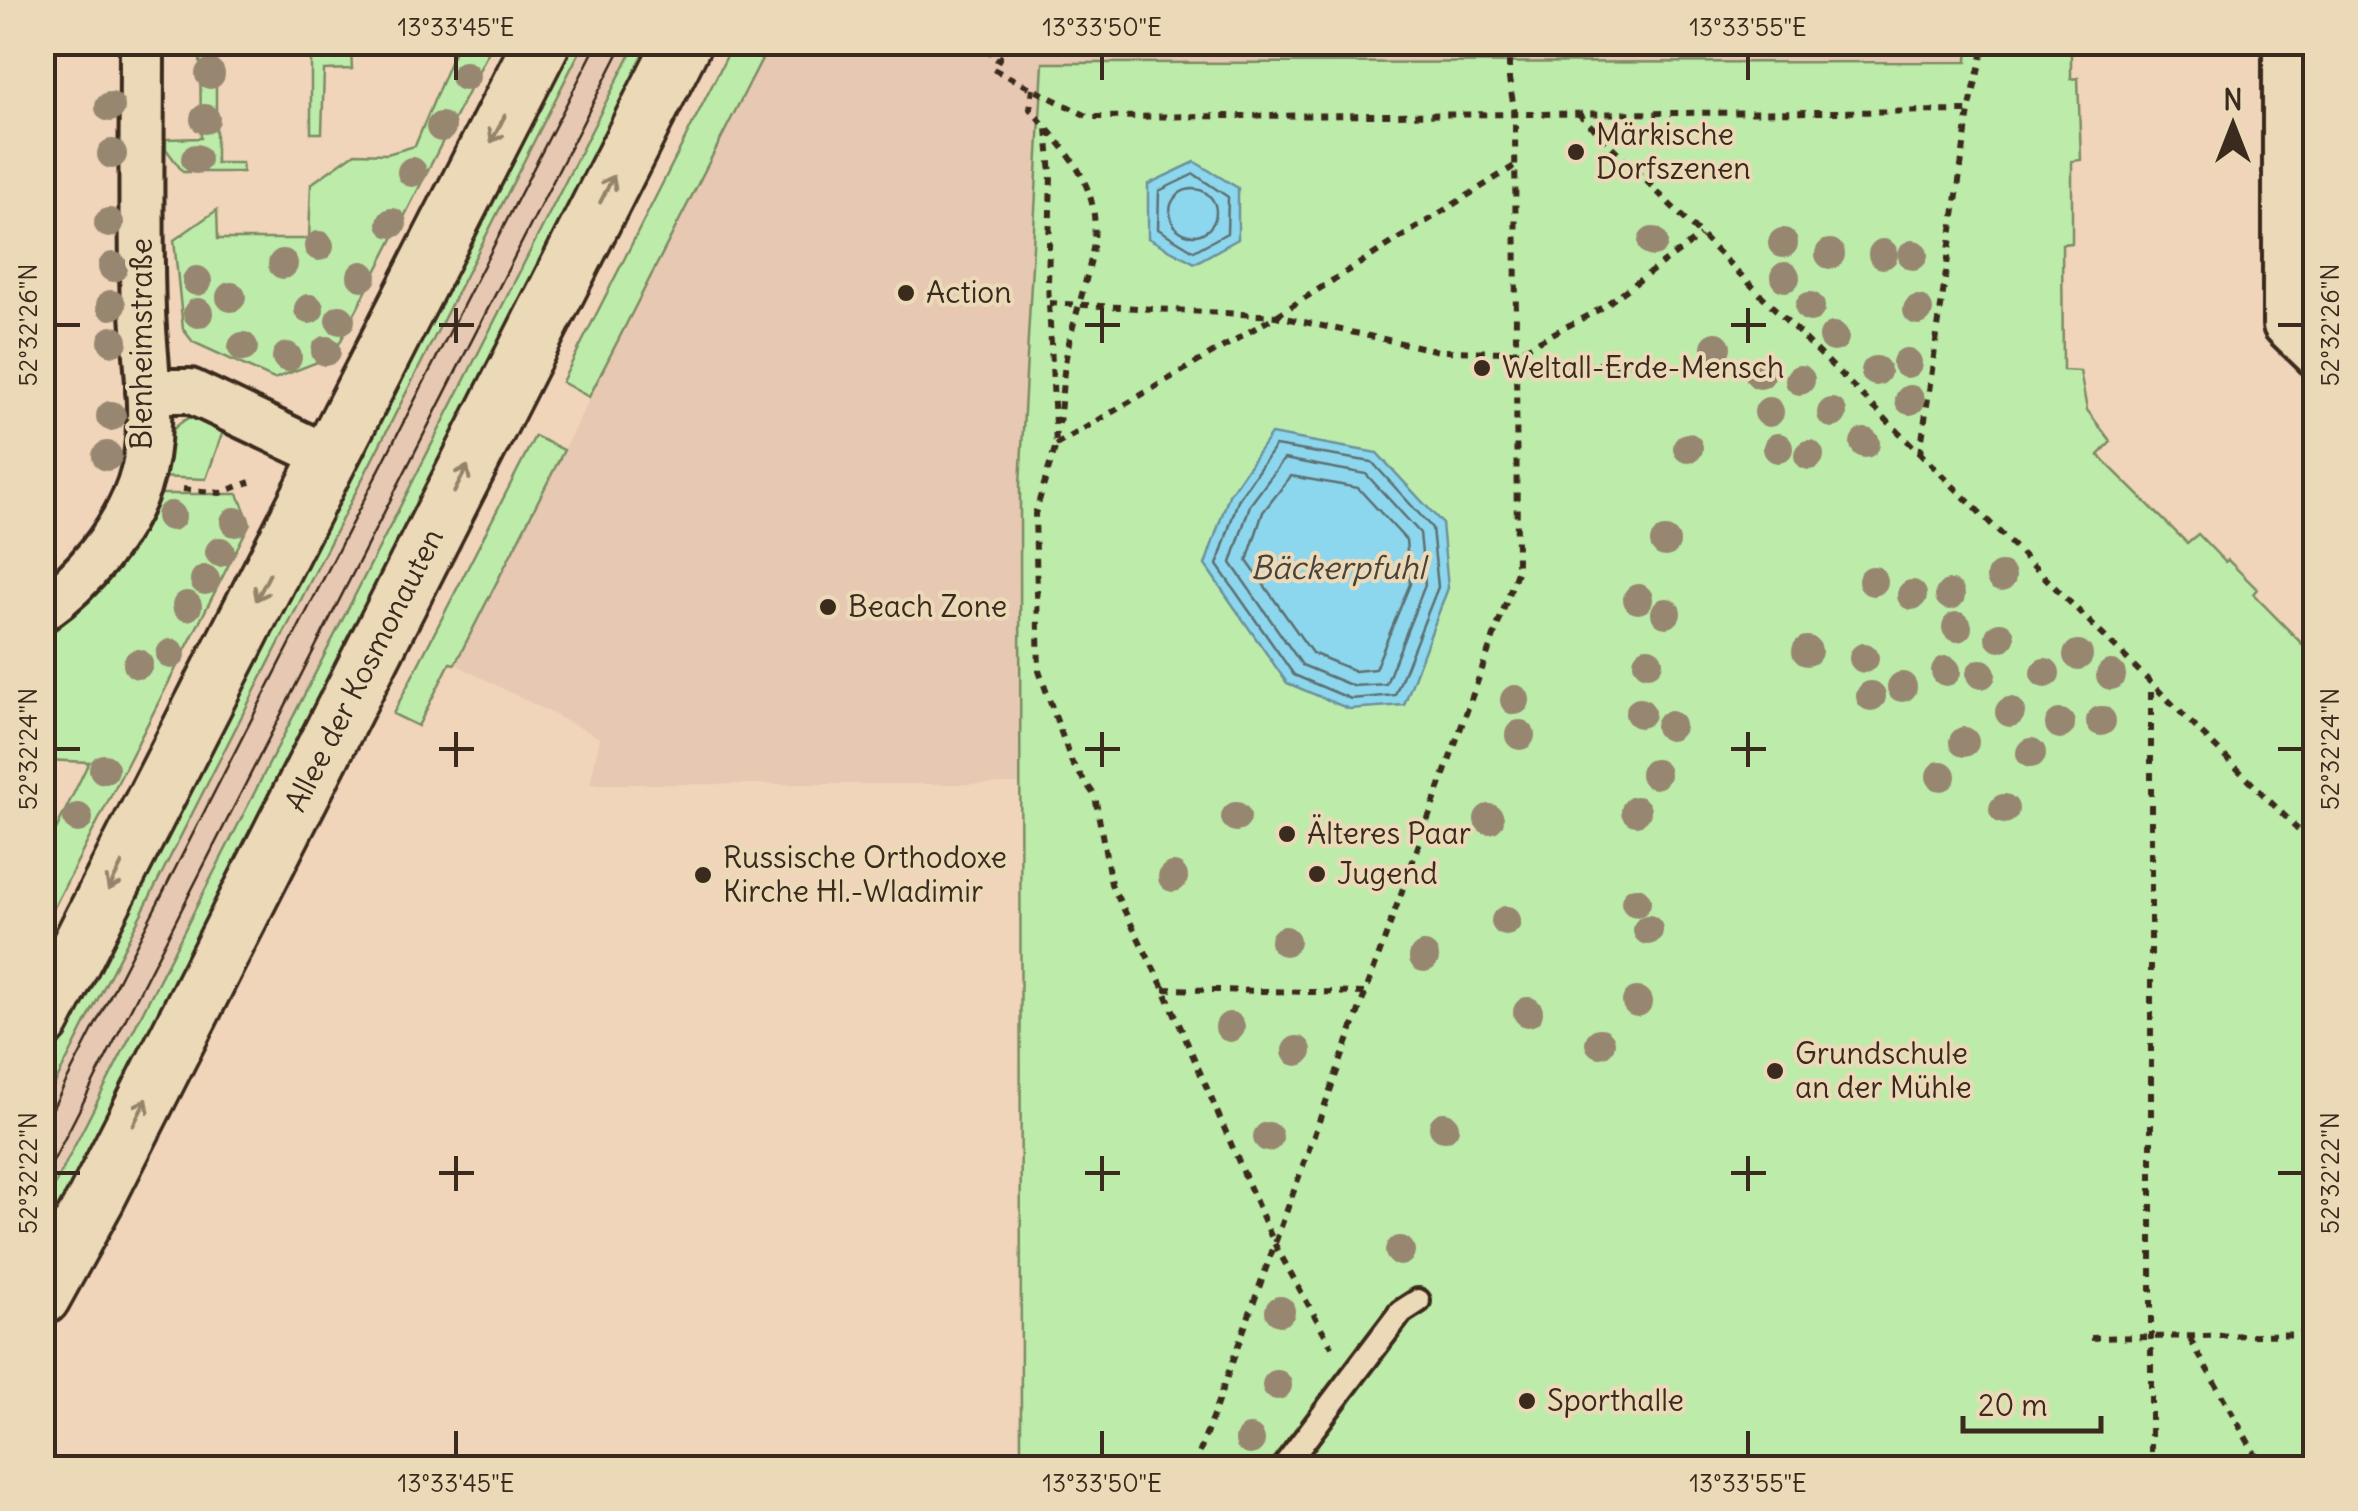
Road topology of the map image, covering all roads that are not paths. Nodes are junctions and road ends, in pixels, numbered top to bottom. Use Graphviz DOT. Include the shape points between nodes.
graph roads {
  1 [pos="142,42"];
  2 [pos="542,42"];
  3 [pos="683,42"];
  4 [pos="2284,42"];
  5 [pos="2316,354"];
  6 [pos="148,390"];
  7 [pos="329,457"];
  8 [pos="42,610"];
  9 [pos="42,1020"];
  10 [pos="42,1297"];
  11 [pos="1418,1301"];
  12 [pos="1284,1468"];
  1 -- 6 [label="street, Blenheimstraße"];
  2 -- 7 [label="main road, one-way"];
  10 -- 3 [label="main road, Allee der Kosmonauten, one-way"];
  4 -- 5 [label="street" via="2286,325"];
  6 -- 7 [label="street" via="190,391"];
  6 -- 8 [label="street, Blenheimstraße" via="140,482 121,526 63,595"];
  7 -- 9 [label="main road, one-way"];
  11 -- 12 [label="lane" via="1400,1312"];
}
